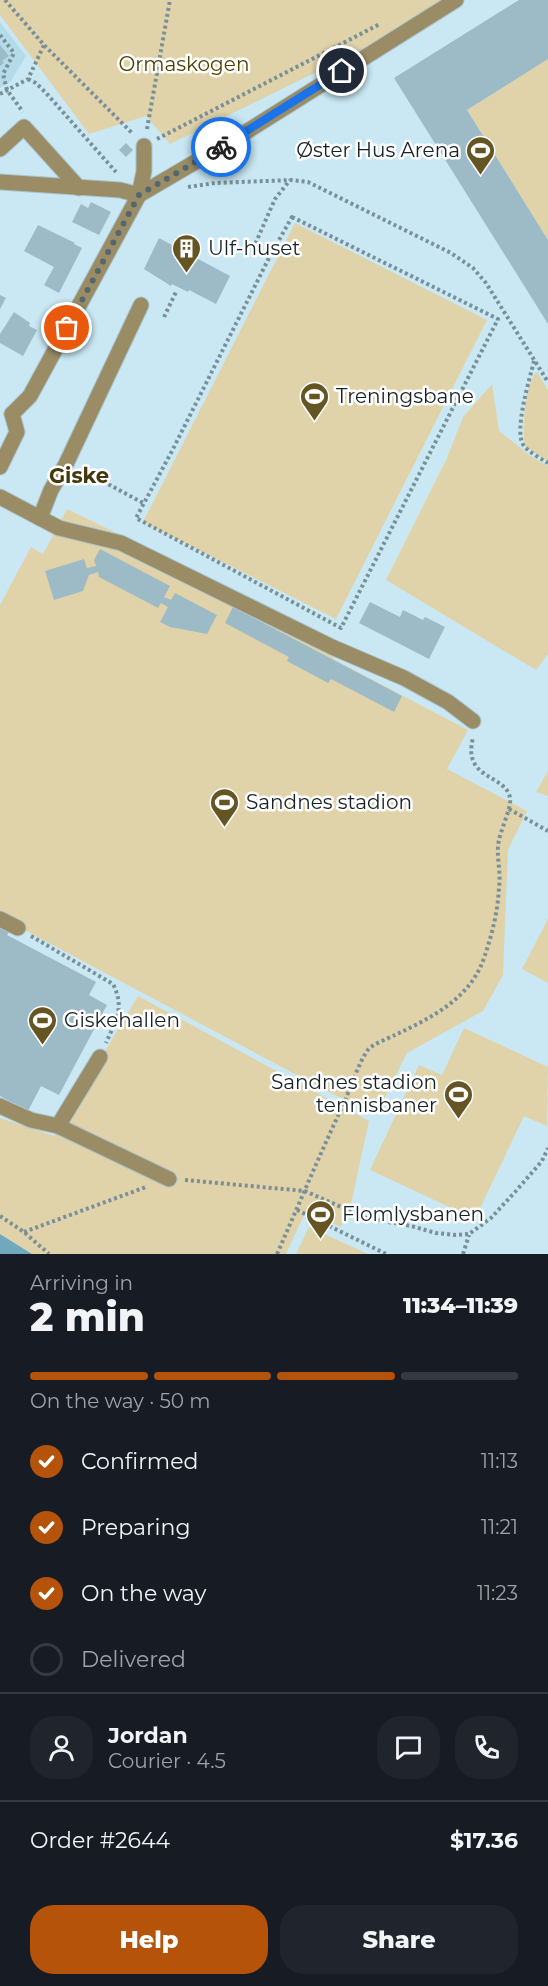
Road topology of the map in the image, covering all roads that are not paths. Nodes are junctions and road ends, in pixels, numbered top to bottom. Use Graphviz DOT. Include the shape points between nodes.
graph roads {
  1 [pos="456,0"];
  2 [pos="144,146"];
  3 [pos="0,149"];
  4 [pos="0,182"];
  5 [pos="79,188"];
  6 [pos="139,195"];
  7 [pos="141,304"];
  8 [pos="0,403"];
  9 [pos="12,414"];
  10 [pos="0,467"];
  11 [pos="0,497"];
  12 [pos="40,518"];
  13 [pos="473,721"];
  14 [pos="0,919"];
  15 [pos="18,928"];
  16 [pos="100,1057"];
  17 [pos="0,1106"];
  18 [pos="57,1126"];
  19 [pos="168,1179"];
  1 -- 6 [label="street"];
  2 -- 6 [label="street"];
  3 -- 5 [label="street" via="24,127"];
  4 -- 5 [label="street"];
  5 -- 6 [label="street"];
  6 -- 9 [label="street" via="30,396"];
  7 -- 12 [label="street"];
  8 -- 9 [label="street"];
  9 -- 10 [label="street" via="17,432"];
  11 -- 12 [label="street"];
  12 -- 13 [label="street" via="60,528 121,543 332,647 404,678"];
  14 -- 15 [label="street"];
  16 -- 18 [label="street"];
  17 -- 18 [label="street"];
  18 -- 19 [label="street"];
}
